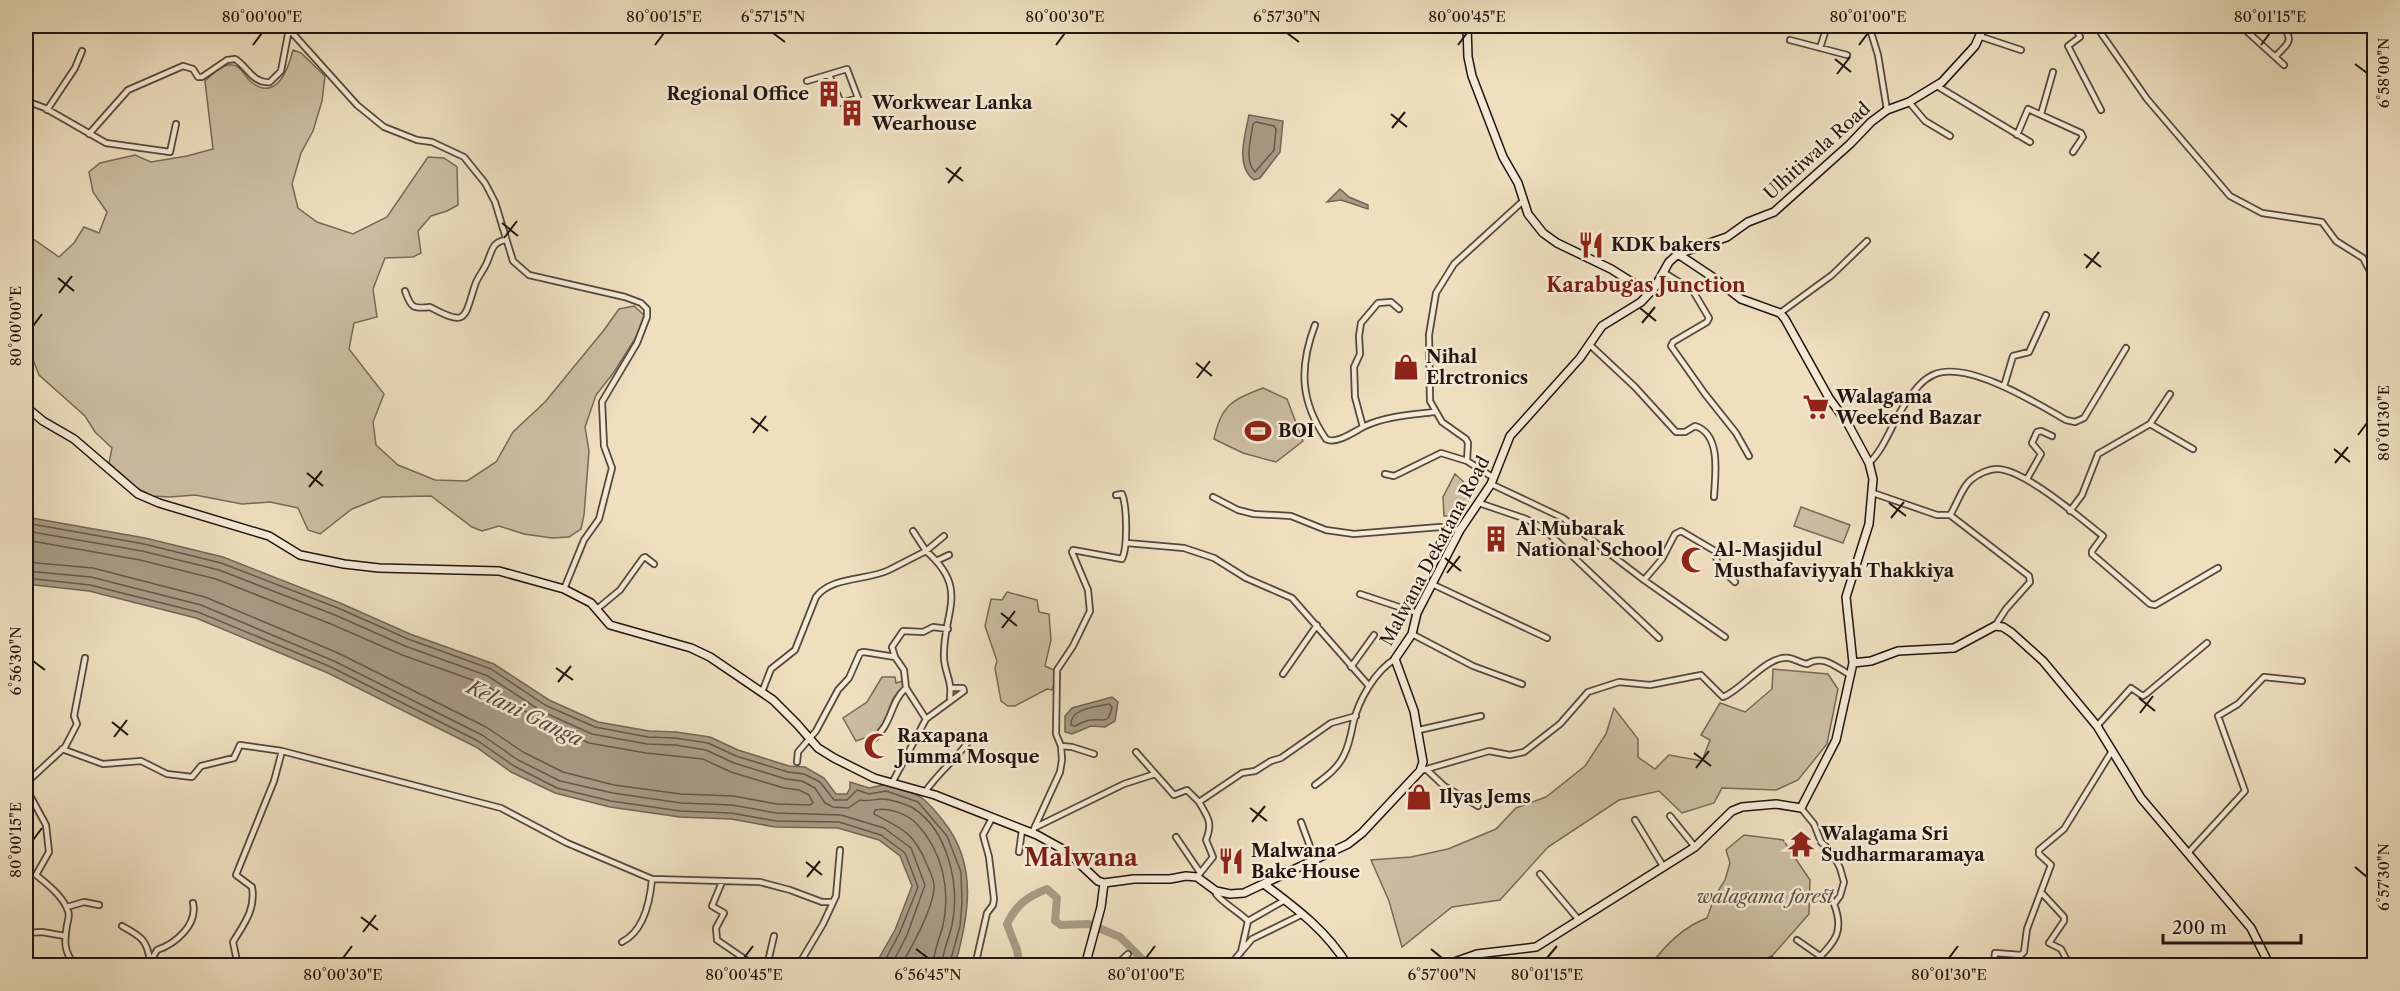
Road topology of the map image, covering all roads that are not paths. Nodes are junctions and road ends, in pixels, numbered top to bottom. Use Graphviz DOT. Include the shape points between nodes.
graph roads {
  1 [pos="1467,26"];
  2 [pos="1827,26"];
  3 [pos="1869,26"];
  4 [pos="1984,26"];
  5 [pos="2075,26"];
  6 [pos="2096,26"];
  7 [pos="2241,26"];
  8 [pos="2283,26"];
  9 [pos="287,28"];
  10 [pos="1979,36"];
  11 [pos="1790,40"];
  12 [pos="1821,48"];
  13 [pos="2021,50"];
  14 [pos="82,51"];
  15 [pos="1847,55"];
  16 [pos="2276,56"];
  17 [pos="2284,65"];
  18 [pos="2053,72"];
  19 [pos="830,75"];
  20 [pos="807,81"];
  21 [pos="1937,86"];
  22 [pos="26,101"];
  23 [pos="1909,102"];
  24 [pos="47,110"];
  25 [pos="1887,110"];
  26 [pos="2102,110"];
  27 [pos="2041,114"];
  28 [pos="176,124"];
  29 [pos="89,135"];
  30 [pos="2017,135"];
  31 [pos="1950,136"];
  32 [pos="2030,142"];
  33 [pos="2073,152"];
  34 [pos="1522,201"];
  35 [pos="505,240"];
  36 [pos="1867,241"];
  37 [pos="1678,254"];
  38 [pos="1663,272"];
  39 [pos="2374,279"];
  40 [pos="405,291"];
  41 [pos="1650,293"];
  42 [pos="1399,309"];
  43 [pos="1780,313"];
  44 [pos="2046,315"];
  45 [pos="1315,324"];
  46 [pos="1589,344"];
  47 [pos="2126,348"];
  48 [pos="2004,386"];
  49 [pos="2170,394"];
  50 [pos="26,407"];
  51 [pos="1434,412"];
  52 [pos="2150,424"];
  53 [pos="1363,427"];
  54 [pos="2052,436"];
  55 [pos="2193,449"];
  56 [pos="1749,456"];
  57 [pos="1467,461"];
  58 [pos="1869,464"];
  59 [pos="1385,474"];
  60 [pos="2027,479"];
  61 [pos="1492,481"];
  62 [pos="1873,493"];
  63 [pos="1116,495"];
  64 [pos="1213,497"];
  65 [pos="1714,497"];
  66 [pos="1479,503"];
  67 [pos="2070,511"];
  68 [pos="1950,515"];
  69 [pos="1460,530"];
  70 [pos="913,531"];
  71 [pos="944,536"];
  72 [pos="1127,543"];
  73 [pos="926,550"];
  74 [pos="949,555"];
  75 [pos="936,561"];
  76 [pos="654,564"];
  77 [pos="2218,568"];
  78 [pos="1644,580"];
  79 [pos="1735,582"];
  80 [pos="1432,584"];
  81 [pos="564,589"];
  82 [pos="1360,594"];
  83 [pos="597,609"];
  84 [pos="1417,613"];
  85 [pos="1317,626"];
  86 [pos="1995,626"];
  87 [pos="948,629"];
  88 [pos="1412,634"];
  89 [pos="1374,635"];
  90 [pos="1725,637"];
  91 [pos="1547,638"];
  92 [pos="1659,638"];
  93 [pos="2207,643"];
  94 [pos="895,657"];
  95 [pos="85,658"];
  96 [pos="1395,659"];
  97 [pos="1853,663"];
  98 [pos="1351,667"];
  99 [pos="1283,674"];
  100 [pos="1850,675"];
  101 [pos="2302,681"];
  102 [pos="1521,684"];
  103 [pos="1369,687"];
  104 [pos="906,688"];
  105 [pos="951,688"];
  106 [pos="762,692"];
  107 [pos="950,699"];
  108 [pos="1356,716"];
  109 [pos="1481,716"];
  110 [pos="926,719"];
  111 [pos="2097,726"];
  112 [pos="1419,730"];
  113 [pos="810,739"];
  114 [pos="872,740"];
  115 [pos="969,741"];
  116 [pos="1061,746"];
  117 [pos="62,749"];
  118 [pos="282,751"];
  119 [pos="2112,751"];
  120 [pos="1136,752"];
  121 [pos="1094,754"];
  122 [pos="797,762"];
  123 [pos="1424,770"];
  124 [pos="1155,774"];
  125 [pos="26,783"];
  126 [pos="892,783"];
  127 [pos="1316,785"];
  128 [pos="26,788"];
  129 [pos="925,792"];
  130 [pos="1199,802"];
  131 [pos="1478,807"];
  132 [pos="1801,808"];
  133 [pos="1670,816"];
  134 [pos="992,818"];
  135 [pos="1635,820"];
  136 [pos="1301,822"];
  137 [pos="1023,830"];
  138 [pos="1034,830"];
  139 [pos="1176,837"];
  140 [pos="1695,847"];
  141 [pos="840,849"];
  142 [pos="1019,852"];
  143 [pos="2188,853"];
  144 [pos="1315,860"];
  145 [pos="1663,866"];
  146 [pos="1198,874"];
  147 [pos="1540,874"];
  148 [pos="652,879"];
  149 [pos="722,882"];
  150 [pos="1104,883"];
  151 [pos="1264,885"];
  152 [pos="1216,891"];
  153 [pos="2041,892"];
  154 [pos="1285,900"];
  155 [pos="833,902"];
  156 [pos="194,903"];
  157 [pos="99,905"];
  158 [pos="67,907"];
  159 [pos="1303,914"];
  160 [pos="1578,919"];
  161 [pos="1248,921"];
  162 [pos="122,926"];
  163 [pos="26,933"];
  164 [pos="65,936"];
  165 [pos="774,936"];
  166 [pos="1797,940"];
  167 [pos="622,942"];
  168 [pos="1241,951"];
  169 [pos="1128,954"];
  170 [pos="1820,956"];
  171 [pos="1771,960"];
  172 [pos="149,965"];
  173 [pos="75,966"];
  174 [pos="238,966"];
  175 [pos="755,966"];
  176 [pos="768,966"];
  177 [pos="798,966"];
  178 [pos="975,966"];
  179 [pos="1085,966"];
  180 [pos="1114,966"];
  181 [pos="1229,966"];
  182 [pos="1348,966"];
  183 [pos="1443,966"];
  184 [pos="1778,966"];
  185 [pos="1811,966"];
  186 [pos="1828,966"];
  187 [pos="1994,966"];
  188 [pos="2070,966"];
  189 [pos="2270,966"];
  1 -- 34 [label="main road" via="1472,76"];
  2 -- 12 [label="street"];
  3 -- 25 [label="street"];
  4 -- 10 [label="main road, Ulhitiwala Road"];
  5 -- 26 [label="street" via="2080,37 2068,46"];
  6 -- 39 [label="street" via="2146,99 2230,196 2262,213 2322,222 2336,241 2363,258"];
  7 -- 16 [label="street"];
  8 -- 16 [label="street" via="2290,40"];
  9 -- 29 [label="street" via="281,71 270,82 256,80 235,59 202,77 183,66 128,90"];
  9 -- 35 [label="street" via="357,105 384,127 464,157 495,202"];
  10 -- 13 [label="street"];
  10 -- 21 [label="main road, Ulhitiwala Road" via="1975,46"];
  11 -- 12 [label="street"];
  12 -- 15 [label="street"];
  14 -- 24 [label="street"];
  16 -- 17 [label="street"];
  18 -- 27 [label="street"];
  19 -- 19 [label="street" via="847,69 858,98 841,104"];
  19 -- 20 [label="street"];
  21 -- 23 [label="main road, Ulhitiwala Road"];
  21 -- 30 [label="street"];
  22 -- 24 [label="street"];
  23 -- 25 [label="main road, Ulhitiwala Road"];
  23 -- 31 [label="street" via="1924,121"];
  24 -- 29 [label="street"];
  25 -- 37 [label="main road, Ulhitiwala Road" via="1774,212 1748,222 1727,237"];
  27 -- 30 [label="street" via="2028,109"];
  27 -- 33 [label="street" via="2081,134 2083,137"];
  28 -- 29 [label="street" via="170,152 106,143"];
  30 -- 32 [label="street"];
  34 -- 41 [label="main road" via="1534,224 1557,243"];
  34 -- 51 [label="street" via="1454,264 1436,293 1429,335 1430,401"];
  35 -- 40 [label="street" via="494,246 476,282 468,312 461,317 451,319 430,307 418,309 409,302"];
  35 -- 81 [label="street" via="513,261 529,275 617,294 647,309 638,343 602,402 604,446 612,468 599,519 584,540"];
  36 -- 43 [label="street" via="1832,275"];
  37 -- 38 [label="main road, Malwana Dekatana Road"];
  37 -- 43 [label="main road" via="1741,299"];
  38 -- 41 [label="main road, Malwana Dekatana Road"];
  38 -- 56 [label="street" via="1693,291 1709,318 1671,346"];
  41 -- 46 [label="main road, Malwana Dekatana Road" via="1607,321"];
  42 -- 53 [label="street" via="1391,302 1378,303 1361,323 1360,354 1354,367 1355,397"];
  43 -- 58 [label="main road"];
  44 -- 48 [label="street" via="2029,352 2013,356"];
  45 -- 53 [label="street" via="1307,345 1303,380 1322,434 1333,441"];
  46 -- 61 [label="main road, Malwana Dekatana Road" via="1510,436"];
  46 -- 65 [label="street" via="1677,432 1695,426 1702,429 1716,451"];
  47 -- 48 [label="street" via="2080,421 2066,420"];
  48 -- 58 [label="street" via="1981,378 1936,374 1915,390"];
  49 -- 52 [label="street"];
  50 -- 81 [label="main road" via="84,447 138,494 269,536 300,555 379,568 490,570"];
  51 -- 53 [label="street" via="1389,418"];
  51 -- 57 [label="street" via="1466,439"];
  52 -- 55 [label="street"];
  52 -- 67 [label="street" via="2098,454 2082,495"];
  54 -- 60 [label="street" via="2037,432 2032,443 2041,454"];
  57 -- 59 [label="street" via="1441,453 1394,476"];
  57 -- 61 [label="street"];
  58 -- 62 [label="main road"];
  60 -- 67 [label="street"];
  60 -- 68 [label="street" via="1996,468 1982,473 1969,481"];
  61 -- 66 [label="main road, Malwana Dekatana Road"];
  61 -- 78 [label="street" via="1563,518"];
  62 -- 68 [label="street" via="1937,515"];
  62 -- 97 [label="main road" via="1869,524 1846,597"];
  63 -- 72 [label="street" via="1122,494 1125,501"];
  64 -- 69 [label="street" via="1238,510 1291,516 1340,533 1440,527"];
  66 -- 69 [label="main road, Malwana Dekatana Road"];
  66 -- 92 [label="street" via="1544,528"];
  67 -- 77 [label="street" via="2103,536 2092,554 2150,604 2156,605"];
  68 -- 86 [label="street" via="2030,576 2030,582"];
  69 -- 80 [label="main road, Malwana Dekatana Road"];
  70 -- 73 [label="street"];
  71 -- 73 [label="street"];
  72 -- 85 [label="street" via="1184,548 1214,558 1246,578 1292,598"];
  72 -- 116 [label="street" via="1124,556 1118,559 1072,552 1088,590 1090,610 1057,670 1056,734"];
  73 -- 75 [label="street"];
  73 -- 106 [label="street" via="888,570 820,592 795,650 771,669"];
  74 -- 75 [label="street"];
  75 -- 87 [label="street" via="951,588 953,605"];
  76 -- 83 [label="street" via="643,558 620,590"];
  78 -- 79 [label="street" via="1681,531 1715,551 1718,566"];
  78 -- 90 [label="street"];
  80 -- 84 [label="main road, Malwana Dekatana Road"];
  80 -- 91 [label="street"];
  81 -- 83 [label="main road"];
  82 -- 84 [label="street"];
  83 -- 106 [label="main road" via="614,627 702,652"];
  84 -- 88 [label="main road, Malwana Dekatana Road"];
  85 -- 98 [label="street"];
  85 -- 99 [label="street"];
  86 -- 97 [label="main road" via="1954,648 1898,651"];
  86 -- 111 [label="main road" via="2012,633 2043,661"];
  87 -- 94 [label="street" via="903,631 892,647"];
  87 -- 105 [label="street" via="944,658"];
  88 -- 96 [label="main road, Malwana Dekatana Road"];
  88 -- 102 [label="street" via="1473,666"];
  89 -- 98 [label="street"];
  93 -- 111 [label="street" via="2143,696 2131,688"];
  94 -- 104 [label="street" via="904,670"];
  94 -- 113 [label="street" via="860,653 849,678"];
  95 -- 117 [label="street" via="76,723"];
  96 -- 103 [label="street"];
  96 -- 112 [label="main road, Malwana Dekatana Road"];
  97 -- 100 [label="main road"];
  98 -- 103 [label="street"];
  100 -- 123 [label="street" via="1822,660 1807,664 1788,657 1778,659 1723,697 1701,675 1650,685 1619,682 1588,692 1560,724 1524,752 1510,755 1490,751"];
  100 -- 132 [label="main road" via="1836,740"];
  101 -- 143 [label="street" via="2264,678 2238,704 2218,716 2245,791"];
  103 -- 108 [label="street"];
  104 -- 110 [label="street"];
  104 -- 114 [label="street" via="882,734"];
  105 -- 107 [label="street"];
  105 -- 107 [label="street" via="964,691"];
  106 -- 113 [label="main road"];
  107 -- 110 [label="street"];
  108 -- 127 [label="street" via="1344,755 1336,768"];
  108 -- 130 [label="street" via="1331,723 1281,758 1242,773"];
  109 -- 112 [label="street"];
  110 -- 126 [label="street"];
  111 -- 119 [label="main road"];
  112 -- 123 [label="main road, Malwana Dekatana Road"];
  113 -- 122 [label="street" via="798,752"];
  113 -- 126 [label="main road" via="834,758"];
  115 -- 129 [label="street"];
  116 -- 121 [label="street"];
  116 -- 138 [label="street" via="1060,772"];
  117 -- 118 [label="street" via="103,764 141,761 166,774 192,777 201,766 234,758 240,745"];
  117 -- 125 [label="street"];
  118 -- 148 [label="street" via="501,808 567,843"];
  118 -- 174 [label="street" via="236,875 252,887 254,897 250,914 233,942"];
  119 -- 143 [label="main road" via="2142,798"];
  119 -- 153 [label="street" via="2064,829 2039,850 2051,865"];
  120 -- 124 [label="street"];
  123 -- 131 [label="street"];
  123 -- 144 [label="main road" via="1362,833"];
  124 -- 130 [label="street" via="1174,795 1187,790"];
  124 -- 138 [label="street" via="1124,784"];
  126 -- 129 [label="main road"];
  128 -- 158 [label="street" via="46,825 48,842 49,852 36,875"];
  129 -- 134 [label="main road"];
  130 -- 146 [label="street" via="1210,822 1206,840 1213,857"];
  132 -- 140 [label="main road" via="1776,804 1742,807 1726,816"];
  132 -- 170 [label="street" via="1814,824 1821,842 1832,852 1844,882 1834,904 1841,920 1833,944"];
  133 -- 140 [label="street"];
  134 -- 137 [label="main road"];
  134 -- 178 [label="street" via="983,835 993,905 987,913"];
  135 -- 145 [label="street"];
  136 -- 144 [label="street"];
  137 -- 138 [label="main road"];
  137 -- 142 [label="street"];
  138 -- 150 [label="main road"];
  139 -- 146 [label="street"];
  140 -- 145 [label="main road"];
  141 -- 155 [label="street"];
  143 -- 189 [label="main road" via="2251,928"];
  144 -- 151 [label="main road"];
  145 -- 160 [label="main road"];
  146 -- 150 [label="main road"];
  146 -- 152 [label="main road"];
  147 -- 160 [label="street"];
  148 -- 149 [label="street"];
  148 -- 167 [label="street" via="649,905 632,937"];
  149 -- 155 [label="street" via="760,882"];
  149 -- 175 [label="street" via="712,906 724,913 716,928 717,940"];
  150 -- 179 [label="main road"];
  151 -- 152 [label="main road" via="1230,894"];
  151 -- 154 [label="main road"];
  152 -- 161 [label="street" via="1220,899"];
  153 -- 187 [label="street" via="2027,930 2024,952 1995,954"];
  153 -- 188 [label="street" via="2064,917 2049,943 2065,953"];
  154 -- 159 [label="main road"];
  154 -- 161 [label="street"];
  155 -- 177 [label="street"];
  156 -- 172 [label="street" via="190,923 177,939 157,950"];
  157 -- 158 [label="street" via="84,902"];
  158 -- 164 [label="street"];
  159 -- 168 [label="street" via="1256,936"];
  159 -- 182 [label="main road" via="1337,948"];
  160 -- 183 [label="main road" via="1536,947 1477,954"];
  161 -- 168 [label="street"];
  162 -- 172 [label="street" via="141,936 148,949"];
  163 -- 164 [label="street"];
  164 -- 173 [label="street" via="66,953"];
  165 -- 176 [label="street"];
  166 -- 170 [label="street"];
  168 -- 181 [label="street"];
  169 -- 180 [label="street"];
  170 -- 185 [label="street"];
  170 -- 186 [label="street"];
  171 -- 184 [label="street"];
}
